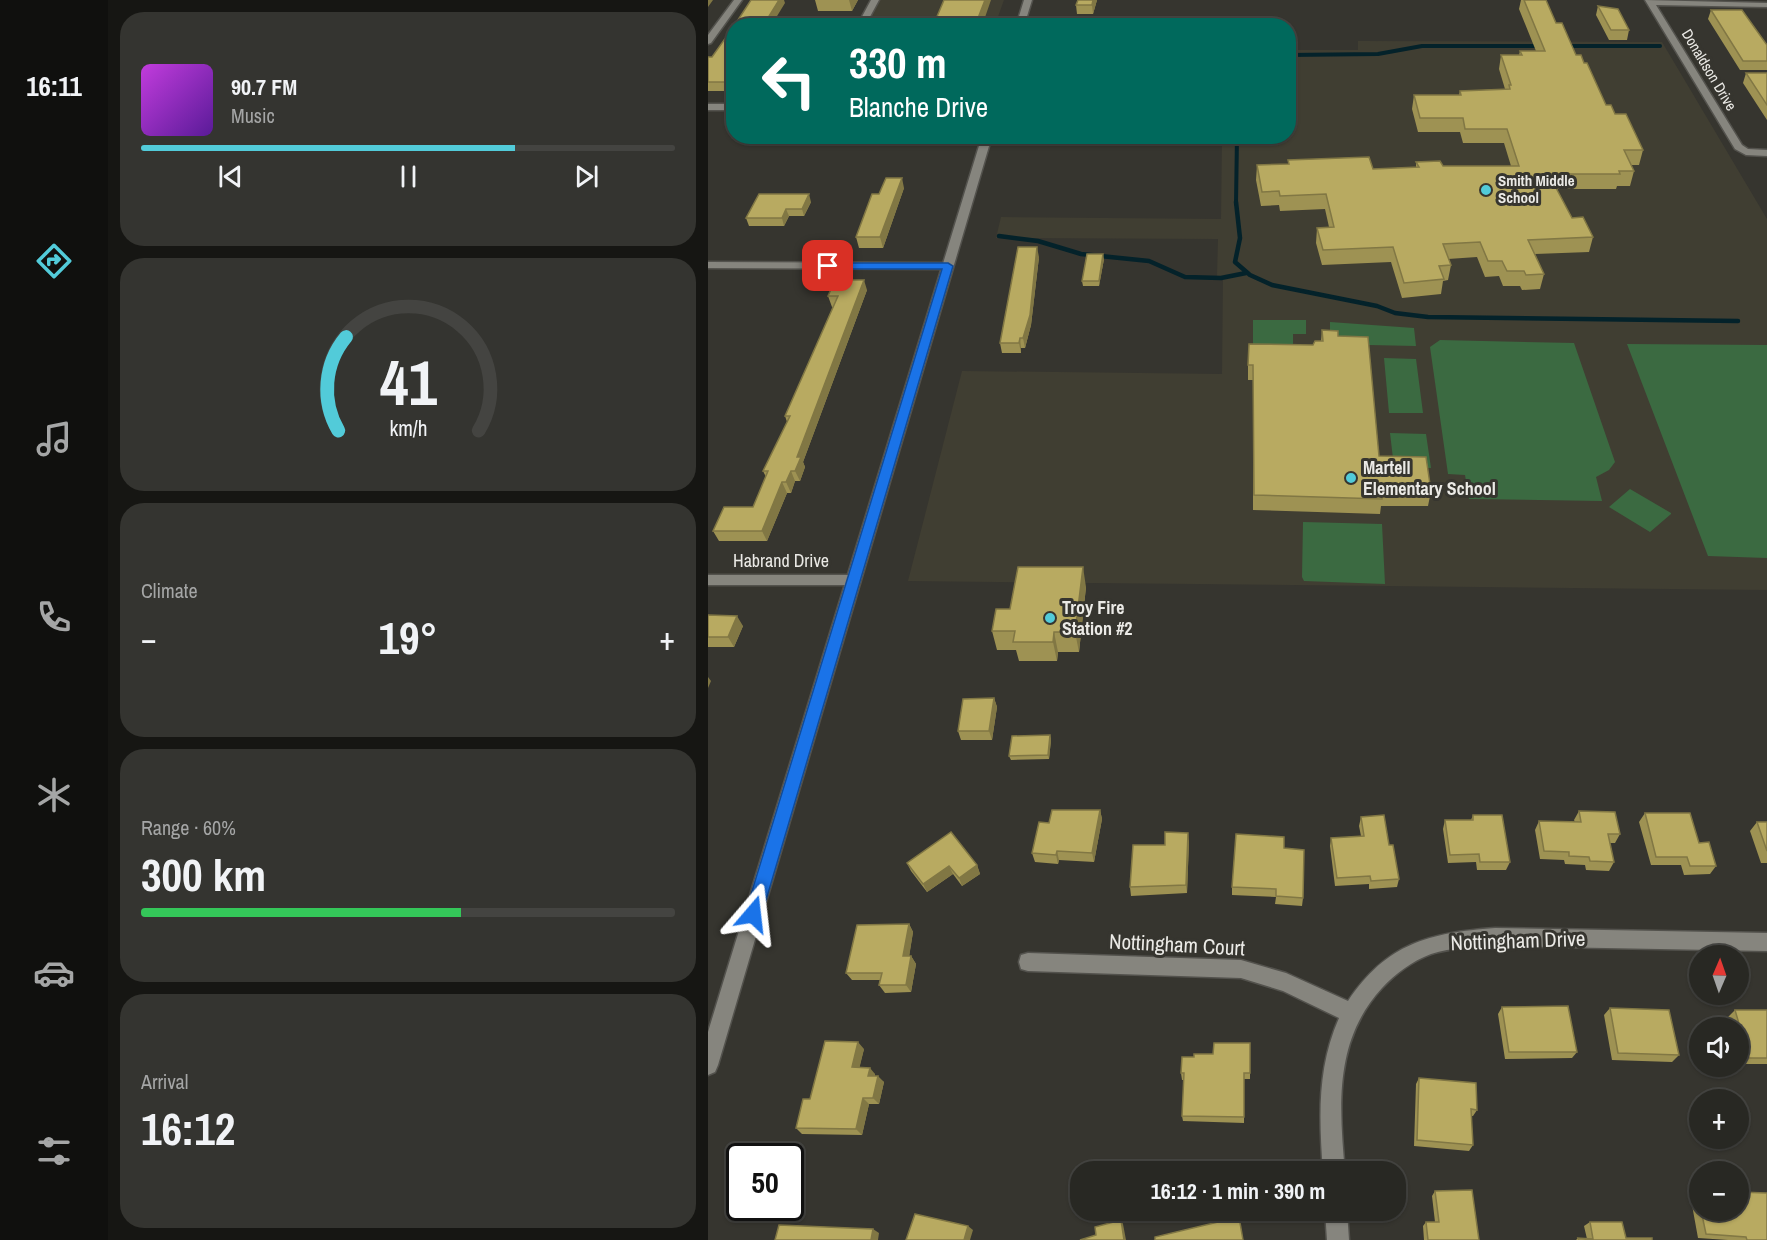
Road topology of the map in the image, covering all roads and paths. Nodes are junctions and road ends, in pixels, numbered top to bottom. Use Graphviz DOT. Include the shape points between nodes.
graph roads {
  1 [pos="738,0"];
  2 [pos="875,0"];
  3 [pos="1028,0"];
  4 [pos="1650,1"];
  5 [pos="1767,5"];
  6 [pos="865,18"];
  7 [pos="1022,18"];
  8 [pos="708,41"];
  9 [pos="708,107"];
  10 [pos="726,108"];
  11 [pos="985,144"];
  12 [pos="1767,153"];
  13 [pos="708,266"];
  14 [pos="948,266"];
  15 [pos="708,580"];
  16 [pos="853,580"];
  17 [pos="1767,942"];
  18 [pos="1028,962"];
  19 [pos="1351,1013"];
  20 [pos="708,1065"];
  21 [pos="1333,1161"];
  22 [pos="1337,1221"];
  23 [pos="1338,1240"];
  1 -- 8 [label="street"];
  2 -- 6 [label="street"];
  3 -- 7 [label="street"];
  4 -- 5 [label="street"];
  4 -- 12 [label="street, Donaldson Drive" via="1737,144 1746,152"];
  9 -- 10 [label="street"];
  11 -- 14 [label="street"];
  13 -- 14 [label="street"];
  14 -- 16 [label="street"];
  15 -- 16 [label="street, Habrand Drive"];
  16 -- 20 [label="street"];
  17 -- 19 [label="street, Nottingham Drive" via="1457,939 1399,959 1366,989"];
  18 -- 19 [label="street, Nottingham Court" via="1241,969 1286,981"];
  19 -- 21 [label="street, Nottingham Drive" via="1333,1064 1330,1093"];
  22 -- 23 [label="street"];
}
